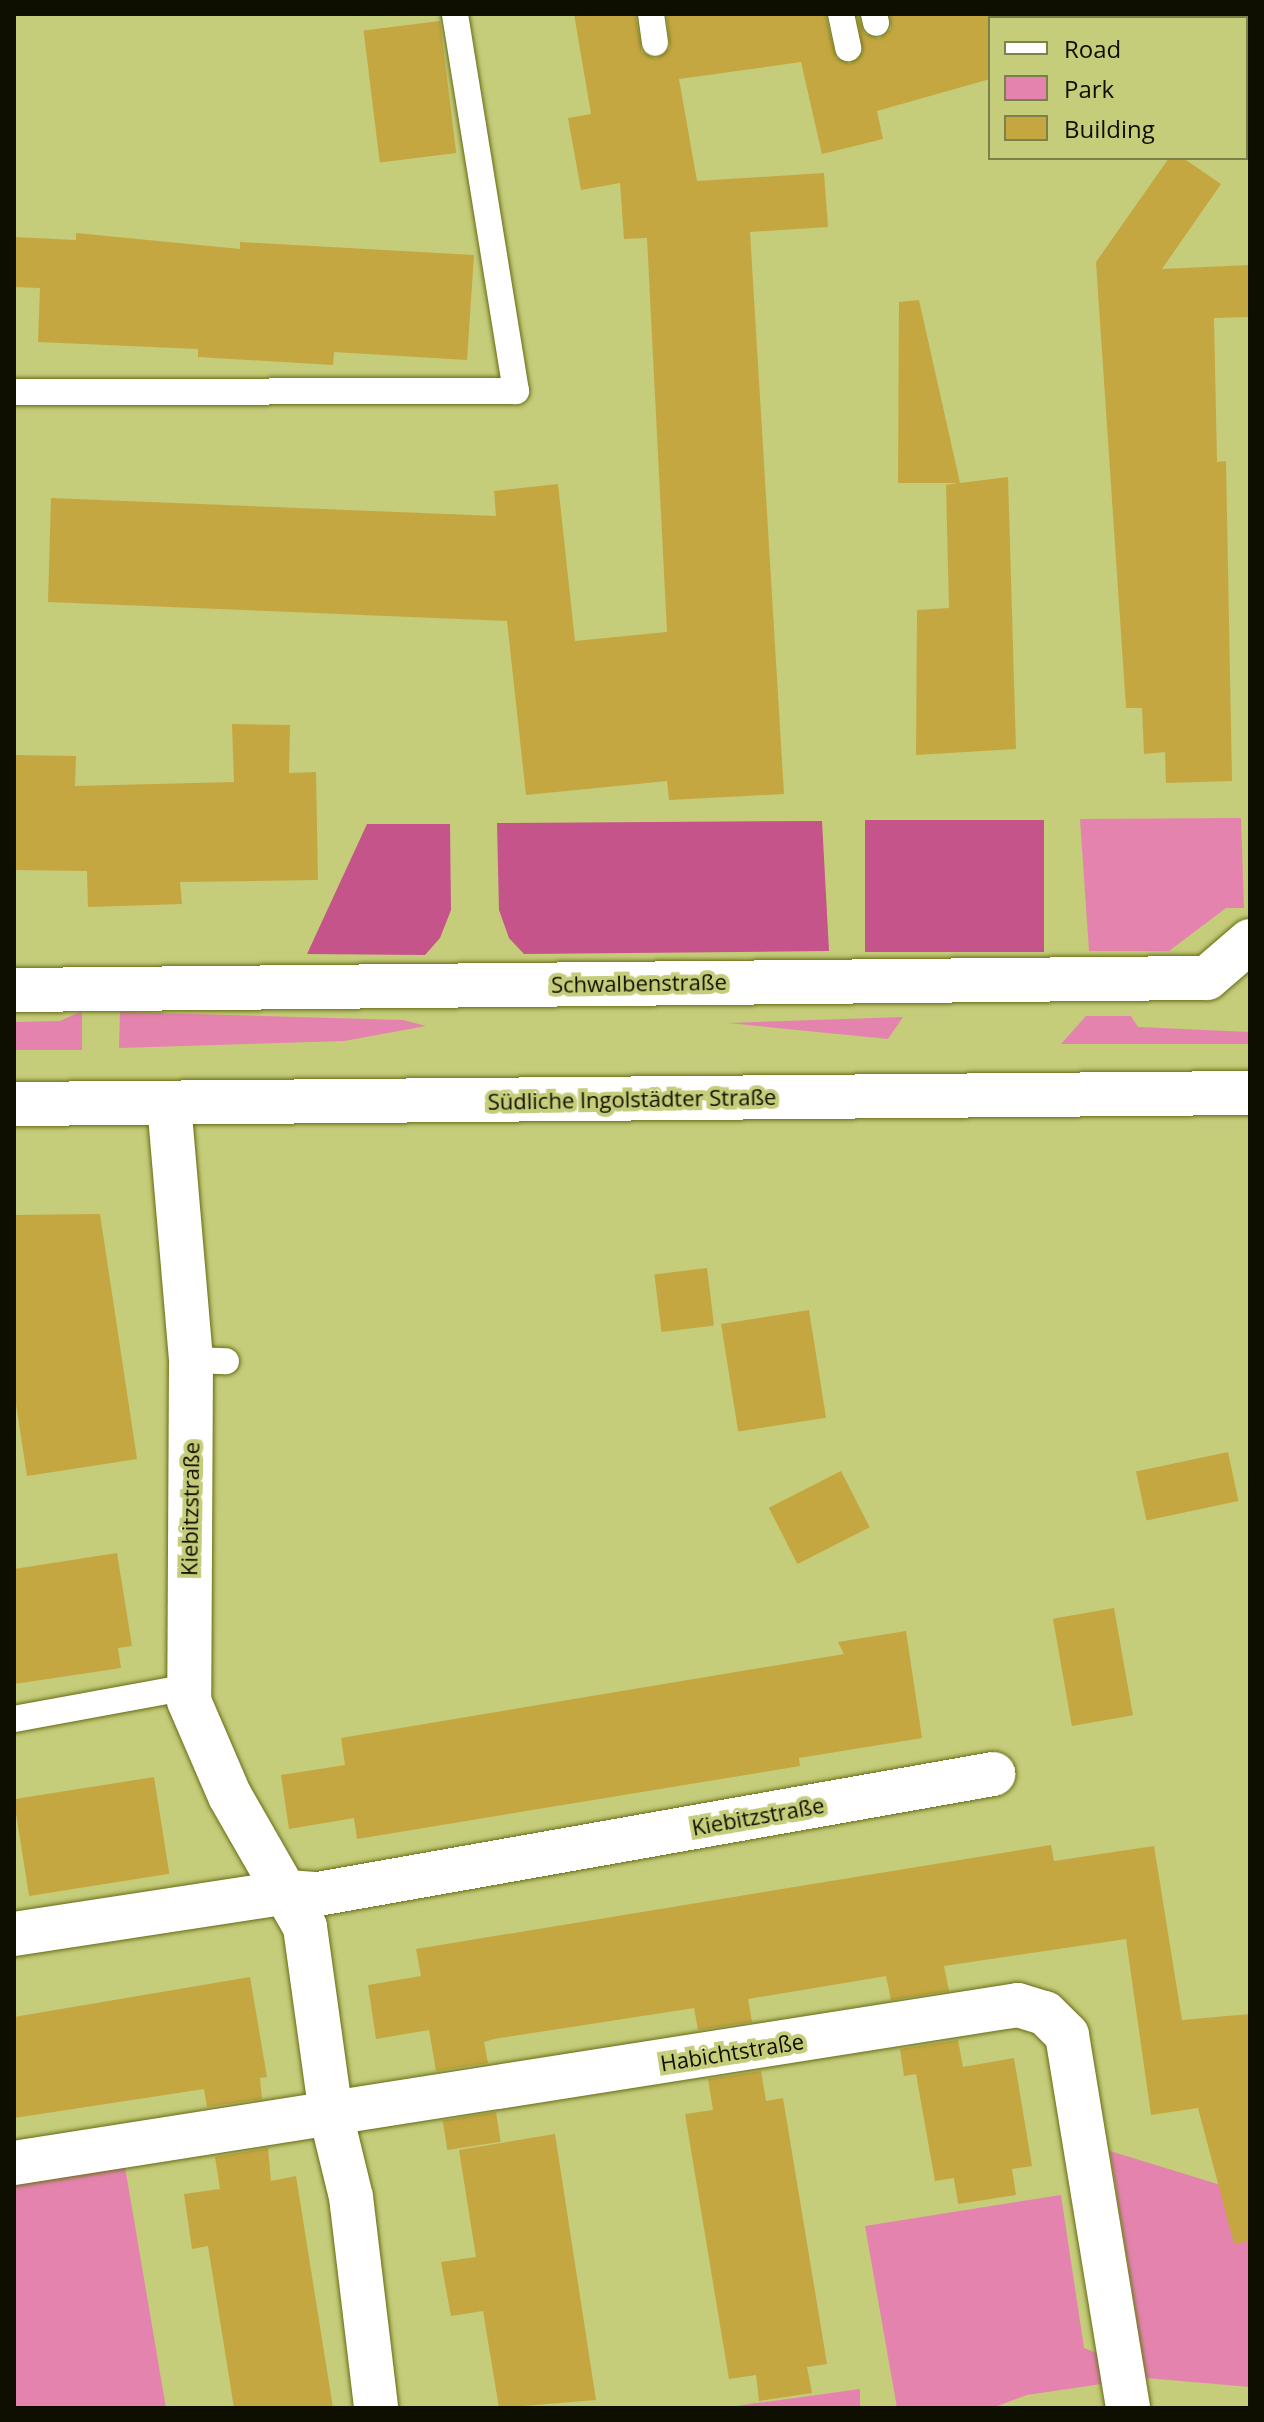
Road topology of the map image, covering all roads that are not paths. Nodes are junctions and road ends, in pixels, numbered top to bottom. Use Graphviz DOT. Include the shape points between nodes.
graph roads {
  1 [pos="455,14"];
  2 [pos="651,14"];
  3 [pos="841,14"];
  4 [pos="655,43"];
  5 [pos="848,48"];
  6 [pos="14,392"];
  7 [pos="1250,941"];
  8 [pos="14,990"];
  9 [pos="1250,1093"];
  10 [pos="169,1103"];
  11 [pos="14,1104"];
  12 [pos="188,1687"];
  13 [pos="14,1719"];
  14 [pos="993,1774"];
  15 [pos="287,1892"];
  16 [pos="14,1934"];
  17 [pos="331,2115"];
  18 [pos="14,2163"];
  19 [pos="376,2408"];
  20 [pos="1128,2408"];
  1 -- 6 [label="lane" via="516,391"];
  2 -- 4 [label="lane"];
  3 -- 5 [label="lane"];
  7 -- 8 [label="street, Schwalbenstraße" via="1207,978"];
  9 -- 10 [label="street, Südliche Ingolstädter Straße"];
  10 -- 11 [label="street, Südliche Ingolstädter Straße"];
  10 -- 12 [label="street, Kiebitzstraße" via="208,1361"];
  12 -- 13 [label="lane"];
  12 -- 15 [label="street, Kiebitzstraße" via="189,1701 230,1796"];
  14 -- 15 [label="street, Kiebitzstraße" via="318,1894"];
  15 -- 16 [label="street, Kiebitzstraße"];
  15 -- 17 [label="street, Kiebitzstraße" via="305,1927"];
  17 -- 18 [label="street, Habichtstraße"];
  17 -- 19 [label="street, Kiebitzstraße" via="351,2197"];
  17 -- 20 [label="street, Habichtstraße" via="1018,2005 1045,2013 1067,2035 1070,2049"];
}
